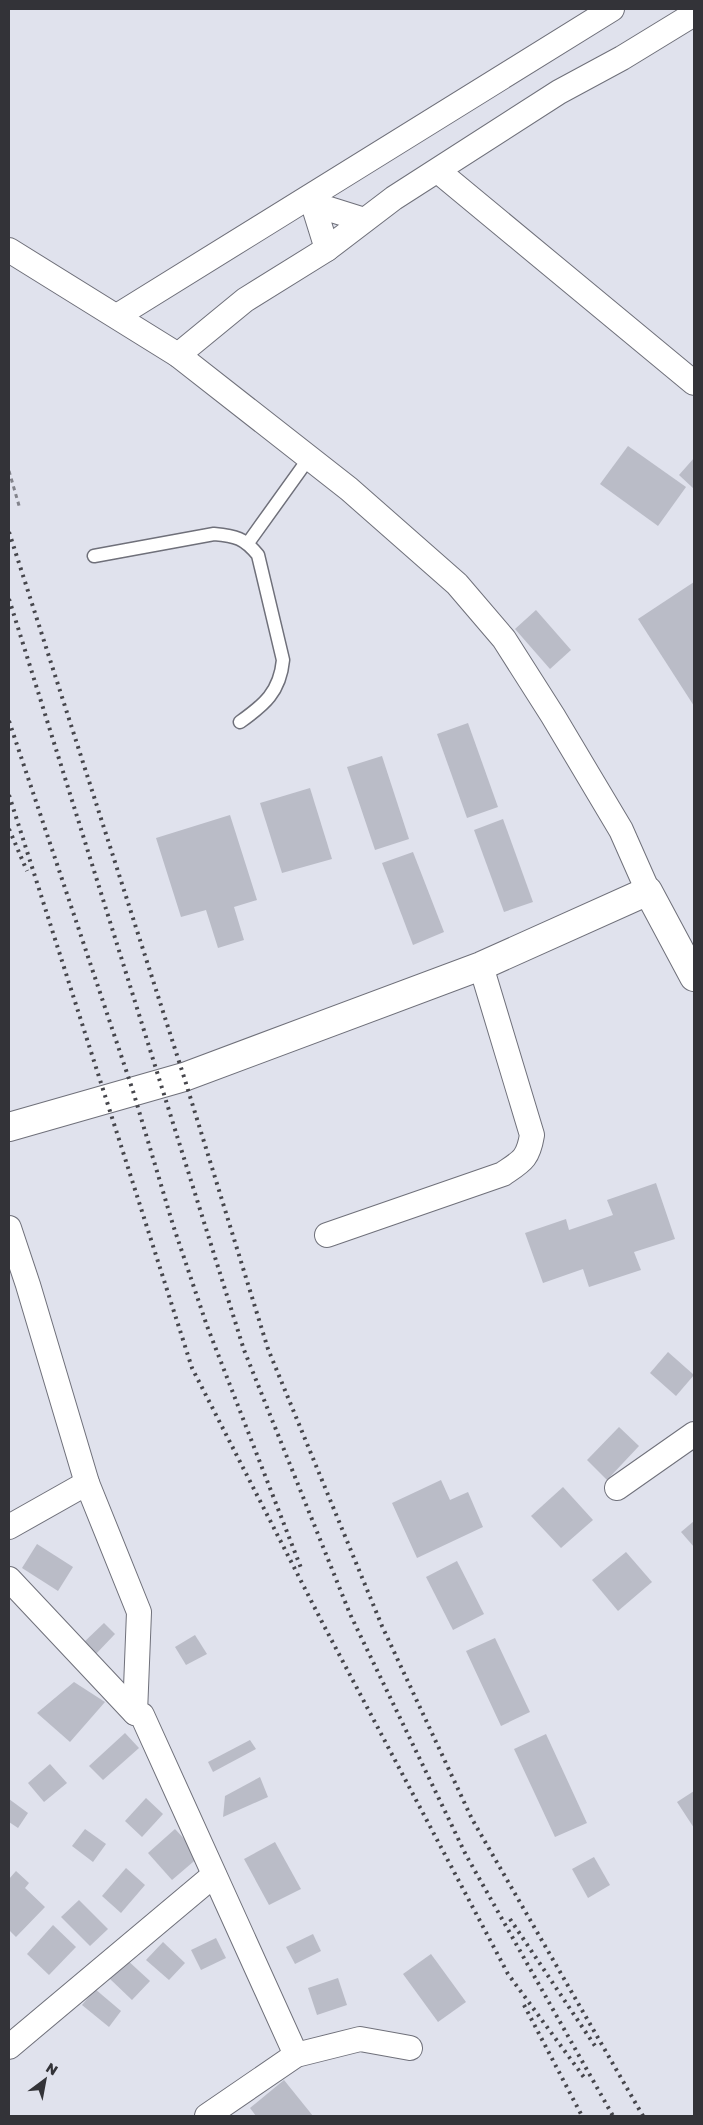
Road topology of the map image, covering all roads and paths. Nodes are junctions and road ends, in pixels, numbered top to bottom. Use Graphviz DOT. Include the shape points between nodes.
graph roads {
  1 [pos="612,9"];
  2 [pos="694,14"];
  3 [pos="438,170"];
  4 [pos="364,220"];
  5 [pos="327,249"];
  6 [pos="9,250"];
  7 [pos="117,316"];
  8 [pos="178,355"];
  9 [pos="694,383"];
  10 [pos="309,458"];
  11 [pos="9,471"];
  12 [pos="20,509"];
  13 [pos="248,543"];
  14 [pos="94,556"];
  15 [pos="240,722"];
  16 [pos="648,891"];
  17 [pos="481,966"];
  18 [pos="694,977"];
  19 [pos="9,1127"];
  20 [pos="9,1228"];
  21 [pos="328,1235"];
  22 [pos="694,1434"];
  23 [pos="88,1483"];
  24 [pos="617,1488"];
  25 [pos="9,1528"];
  26 [pos="9,1579"];
  27 [pos="134,1713"];
  28 [pos="214,1875"];
  29 [pos="9,2048"];
  30 [pos="410,2048"];
  31 [pos="296,2055"];
  32 [pos="207,2116"];
  1 -- 7 [label="street"];
  2 -- 3 [label="street" via="559,92"];
  3 -- 4 [label="street"];
  3 -- 9 [label="street"];
  4 -- 5 [label="street"];
  4 -- 5 [label="street" via="313,204"];
  5 -- 8 [label="street" via="245,300"];
  6 -- 7 [label="street"];
  7 -- 8 [label="street"];
  8 -- 10 [label="street"];
  10 -- 13 [label="lane"];
  10 -- 16 [label="street" via="457,584 504,639 621,830"];
  11 -- 12 [label="path"];
  13 -- 14 [label="lane" via="233,535 214,534"];
  13 -- 15 [label="lane" via="258,555 283,660 282,676 274,692 260,708"];
  16 -- 17 [label="street"];
  16 -- 18 [label="street"];
  17 -- 19 [label="street" via="184,1077"];
  17 -- 21 [label="street" via="532,1135 529,1152 503,1174"];
  20 -- 23 [label="street"];
  22 -- 24 [label="street"];
  23 -- 25 [label="street"];
  23 -- 27 [label="street" via="139,1612"];
  26 -- 27 [label="street"];
  27 -- 28 [label="street" via="142,1715"];
  28 -- 29 [label="street"];
  28 -- 31 [label="street"];
  30 -- 31 [label="street" via="360,2039"];
  31 -- 32 [label="street"];
}
